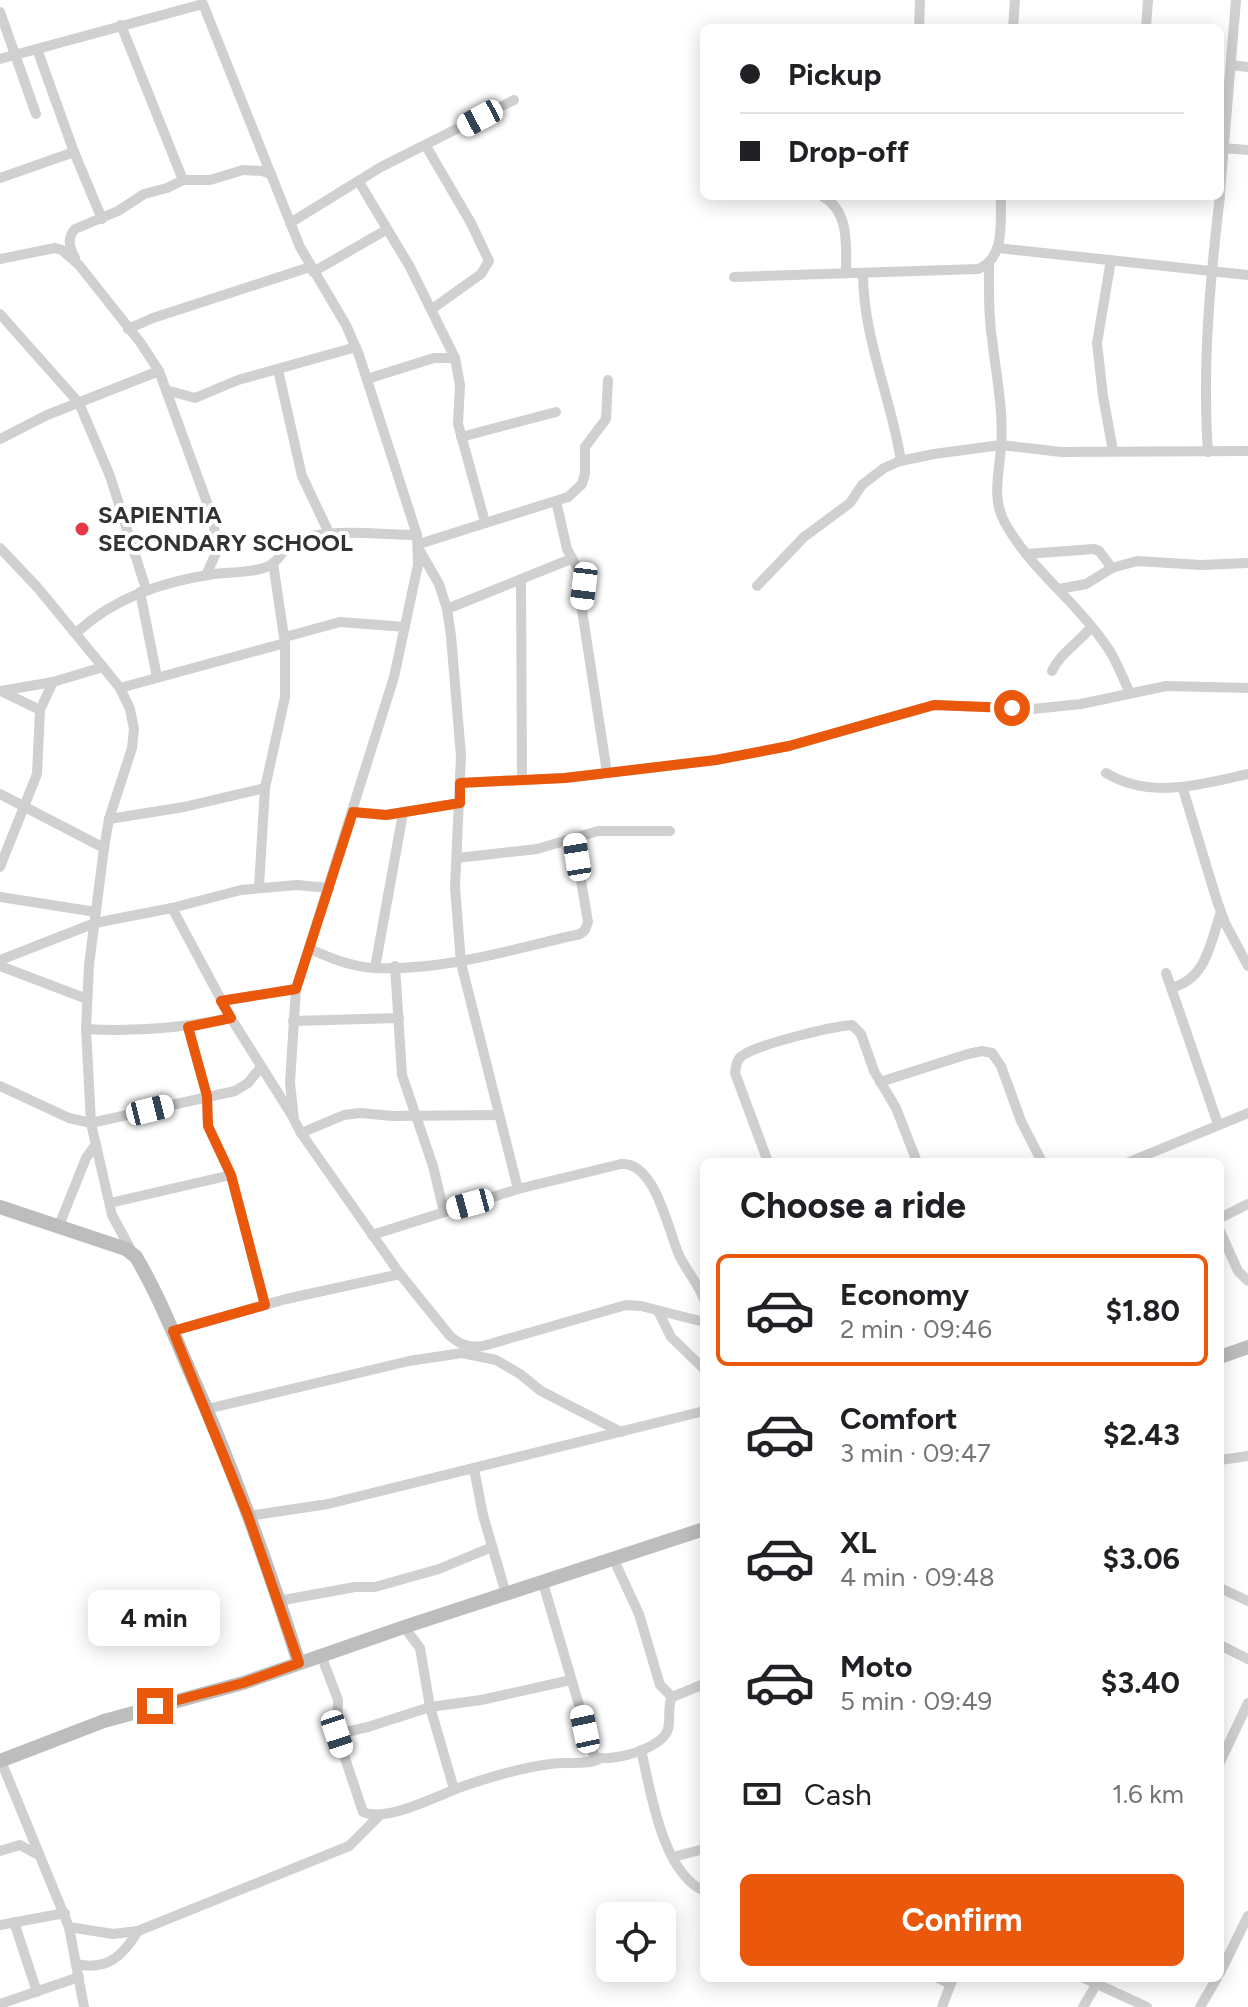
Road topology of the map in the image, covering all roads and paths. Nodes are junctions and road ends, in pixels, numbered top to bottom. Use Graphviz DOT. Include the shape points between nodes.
graph roads {
  1 [pos="920,0"];
  2 [pos="1015,0"];
  3 [pos="1148,0"];
  4 [pos="1236,0"];
  5 [pos="202,2"];
  6 [pos="0,12"];
  7 [pos="919,24"];
  8 [pos="1013,24"];
  9 [pos="1146,24"];
  10 [pos="121,25"];
  11 [pos="37,49"];
  12 [pos="15,54"];
  13 [pos="0,59"];
  14 [pos="1231,65"];
  15 [pos="1248,67"];
  16 [pos="514,100"];
  17 [pos="36,114"];
  18 [pos="1224,130"];
  19 [pos="426,146"];
  20 [pos="1224,148"];
  21 [pos="1248,150"];
  22 [pos="74,152"];
  23 [pos="271,174"];
  24 [pos="0,178"];
  25 [pos="183,180"];
  26 [pos="359,182"];
  27 [pos="828,200"];
  28 [pos="1001,200"];
  29 [pos="1219,200"];
  30 [pos="102,219"];
  31 [pos="290,223"];
  32 [pos="386,230"];
  33 [pos="70,234"];
  34 [pos="55,248"];
  35 [pos="998,248"];
  36 [pos="0,259"];
  37 [pos="1111,260"];
  38 [pos="989,264"];
  39 [pos="79,265"];
  40 [pos="312,269"];
  41 [pos="1211,271"];
  42 [pos="846,273"];
  43 [pos="863,273"];
  44 [pos="1248,275"];
  45 [pos="734,277"];
  46 [pos="432,309"];
  47 [pos="0,314"];
  48 [pos="128,329"];
  49 [pos="356,347"];
  50 [pos="455,358"];
  51 [pos="278,370"];
  52 [pos="159,371"];
  53 [pos="367,379"];
  54 [pos="608,380"];
  55 [pos="166,390"];
  56 [pos="79,403"];
  57 [pos="556,412"];
  58 [pos="461,437"];
  59 [pos="0,439"];
  60 [pos="1001,445"];
  61 [pos="1113,451"];
  62 [pos="1248,451"];
  63 [pos="1208,452"];
  64 [pos="901,461"];
  65 [pos="556,501"];
  66 [pos="485,522"];
  67 [pos="330,535"];
  68 [pos="418,542"];
  69 [pos="0,548"];
  70 [pos="1026,554"];
  71 [pos="571,559"];
  72 [pos="273,563"];
  73 [pos="1248,563"];
  74 [pos="1112,568"];
  75 [pos="206,575"];
  76 [pos="521,579"];
  77 [pos="757,586"];
  78 [pos="1059,589"];
  79 [pos="143,590"];
  80 [pos="447,609"];
  81 [pos="405,627"];
  82 [pos="1091,627"];
  83 [pos="76,633"];
  84 [pos="285,640"];
  85 [pos="103,667"];
  86 [pos="1052,671"];
  87 [pos="157,677"];
  88 [pos="53,682"];
  89 [pos="120,688"];
  90 [pos="1248,688"];
  91 [pos="0,691"];
  92 [pos="1130,693"];
  93 [pos="40,710"];
  94 [pos="607,773"];
  95 [pos="1106,773"];
  96 [pos="1248,774"];
  97 [pos="522,780"];
  98 [pos="460,783"];
  99 [pos="265,788"];
  100 [pos="1183,789"];
  101 [pos="0,794"];
  102 [pos="460,803"];
  103 [pos="25,808"];
  104 [pos="353,812"];
  105 [pos="403,813"];
  106 [pos="109,819"];
  107 [pos="670,831"];
  108 [pos="574,839"];
  109 [pos="104,848"];
  110 [pos="457,858"];
  111 [pos="0,867"];
  112 [pos="259,887"];
  113 [pos="329,888"];
  114 [pos="0,897"];
  115 [pos="172,908"];
  116 [pos="1221,912"];
  117 [pos="96,918"];
  118 [pos="1243,943"];
  119 [pos="310,949"];
  120 [pos="0,960"];
  121 [pos="461,963"];
  122 [pos="0,966"];
  123 [pos="395,966"];
  124 [pos="1248,966"];
  125 [pos="375,968"];
  126 [pos="1166,973"];
  127 [pos="1171,988"];
  128 [pos="296,989"];
  129 [pos="87,999"];
  130 [pos="221,1001"];
  131 [pos="231,1018"];
  132 [pos="399,1018"];
  133 [pos="293,1021"];
  134 [pos="188,1027"];
  135 [pos="86,1029"];
  136 [pos="261,1067"];
  137 [pos="880,1082"];
  138 [pos="0,1086"];
  139 [pos="207,1096"];
  140 [pos="1248,1113"];
  141 [pos="498,1115"];
  142 [pos="416,1116"];
  143 [pos="294,1120"];
  144 [pos="91,1123"];
  145 [pos="1218,1124"];
  146 [pos="301,1133"];
  147 [pos="96,1144"];
  148 [pos="767,1158"];
  149 [pos="915,1158"];
  150 [pos="1040,1158"];
  151 [pos="1138,1158"];
  152 [pos="231,1175"];
  153 [pos="518,1189"];
  154 [pos="110,1203"];
  155 [pos="1248,1204"];
  156 [pos="0,1207"];
  157 [pos="444,1212"];
  158 [pos="1224,1216"];
  159 [pos="58,1228"];
  160 [pos="372,1235"];
  161 [pos="1224,1240"];
  162 [pos="136,1257"];
  163 [pos="400,1274"];
  164 [pos="1248,1281"];
  165 [pos="700,1292"];
  166 [pos="265,1305"];
  167 [pos="658,1311"];
  168 [pos="700,1318"];
  169 [pos="173,1331"];
  170 [pos="1248,1347"];
  171 [pos="1224,1356"];
  172 [pos="700,1365"];
  173 [pos="207,1409"];
  174 [pos="700,1412"];
  175 [pos="621,1432"];
  176 [pos="1248,1456"];
  177 [pos="1224,1459"];
  178 [pos="474,1469"];
  179 [pos="248,1516"];
  180 [pos="700,1530"];
  181 [pos="492,1547"];
  182 [pos="613,1558"];
  183 [pos="543,1583"];
  184 [pos="1224,1590"];
  185 [pos="506,1594"];
  186 [pos="278,1601"];
  187 [pos="1248,1601"];
  188 [pos="404,1627"];
  189 [pos="1224,1647"];
  190 [pos="321,1655"];
  191 [pos="1248,1659"];
  192 [pos="299,1663"];
  193 [pos="571,1680"];
  194 [pos="700,1686"];
  195 [pos="672,1697"];
  196 [pos="1248,1703"];
  197 [pos="430,1707"];
  198 [pos="337,1734"];
  199 [pos="641,1750"];
  200 [pos="1224,1754"];
  201 [pos="599,1759"];
  202 [pos="1,1761"];
  203 [pos="454,1789"];
  204 [pos="363,1812"];
  205 [pos="379,1816"];
  206 [pos="364,1833"];
  207 [pos="700,1850"];
  208 [pos="0,1851"];
  209 [pos="40,1857"];
  210 [pos="673,1857"];
  211 [pos="700,1889"];
  212 [pos="65,1913"];
  213 [pos="1248,1916"];
  214 [pos="14,1922"];
  215 [pos="0,1925"];
  216 [pos="69,1927"];
  217 [pos="138,1931"];
  218 [pos="76,1964"];
  219 [pos="1224,1966"];
  220 [pos="79,1977"];
  221 [pos="952,1982"];
  222 [pos="1092,1982"];
  223 [pos="1097,1982"];
  224 [pos="1215,1982"];
  225 [pos="37,1992"];
  226 [pos="1,2005"];
  227 [pos="84,2007"];
  228 [pos="942,2007"];
  229 [pos="1083,2007"];
  230 [pos="1147,2007"];
  231 [pos="1200,2007"];
  1 -- 7 [label="street"];
  2 -- 8 [label="street"];
  3 -- 9 [label="street"];
  4 -- 14 [label="street"];
  5 -- 10 [label="street"];
  5 -- 23 [label="street"];
  6 -- 12 [label="street"];
  10 -- 11 [label="street"];
  10 -- 25 [label="street"];
  11 -- 12 [label="street"];
  11 -- 22 [label="street"];
  12 -- 13 [label="street"];
  12 -- 17 [label="street"];
  14 -- 15 [label="street"];
  14 -- 18 [label="street"];
  16 -- 19 [label="street"];
  19 -- 26 [label="street"];
  19 -- 46 [label="street" via="489,261 481,274"];
  20 -- 21 [label="street"];
  22 -- 24 [label="street"];
  22 -- 30 [label="street"];
  23 -- 25 [label="street" via="243,170 210,180"];
  23 -- 31 [label="street"];
  25 -- 30 [label="street" via="144,194"];
  26 -- 31 [label="street"];
  26 -- 32 [label="street"];
  27 -- 42 [label="street" via="842,215"];
  28 -- 35 [label="street"];
  29 -- 41 [label="street"];
  30 -- 33 [label="street"];
  31 -- 40 [label="street"];
  32 -- 40 [label="street"];
  32 -- 46 [label="street"];
  33 -- 34 [label="street"];
  33 -- 39 [label="street"];
  34 -- 36 [label="street"];
  34 -- 39 [label="street"];
  35 -- 37 [label="street"];
  35 -- 38 [label="street"];
  37 -- 41 [label="street"];
  37 -- 61 [label="street" via="1097,343"];
  38 -- 43 [label="street" via="969,271"];
  38 -- 60 [label="street"];
  39 -- 48 [label="street"];
  40 -- 48 [label="street"];
  40 -- 49 [label="street"];
  41 -- 44 [label="street"];
  41 -- 63 [label="street"];
  42 -- 43 [label="street"];
  42 -- 45 [label="street"];
  43 -- 64 [label="street" via="868,332"];
  46 -- 50 [label="street"];
  47 -- 56 [label="street"];
  48 -- 52 [label="street"];
  49 -- 51 [label="street"];
  49 -- 53 [label="street"];
  50 -- 53 [label="street" via="434,358"];
  50 -- 58 [label="street"];
  51 -- 55 [label="street" via="195,398"];
  51 -- 67 [label="street" via="302,476"];
  52 -- 55 [label="street"];
  52 -- 56 [label="street"];
  53 -- 68 [label="street"];
  54 -- 65 [label="street" via="606,419 585,447 582,484"];
  55 -- 75 [label="street" via="213,519 217,551"];
  56 -- 59 [label="street"];
  56 -- 79 [label="street" via="110,476"];
  57 -- 58 [label="street"];
  58 -- 66 [label="street"];
  60 -- 61 [label="street"];
  60 -- 64 [label="street"];
  60 -- 70 [label="street" via="997,501"];
  61 -- 63 [label="street"];
  62 -- 63 [label="street"];
  64 -- 77 [label="street" via="862,485 850,503 804,537"];
  65 -- 66 [label="street"];
  65 -- 71 [label="street"];
  66 -- 68 [label="street"];
  67 -- 68 [label="street"];
  67 -- 72 [label="street" via="294,541"];
  68 -- 80 [label="street"];
  68 -- 81 [label="street"];
  69 -- 83 [label="street"];
  70 -- 74 [label="street" via="1094,549"];
  70 -- 78 [label="street"];
  71 -- 76 [label="street"];
  71 -- 94 [label="street" via="584,580 582,610"];
  72 -- 75 [label="street"];
  72 -- 84 [label="street"];
  73 -- 74 [label="street" via="1137,561"];
  74 -- 78 [label="street" via="1086,584"];
  75 -- 79 [label="street"];
  76 -- 80 [label="street"];
  76 -- 97 [label="street"];
  78 -- 82 [label="street"];
  79 -- 83 [label="street"];
  79 -- 87 [label="street"];
  80 -- 98 [label="street"];
  81 -- 84 [label="street" via="342,621"];
  81 -- 104 [label="street"];
  82 -- 86 [label="street"];
  82 -- 92 [label="street" via="1106,644"];
  83 -- 85 [label="street"];
  84 -- 87 [label="street"];
  84 -- 99 [label="street" via="285,697"];
  85 -- 88 [label="street"];
  85 -- 89 [label="street"];
  87 -- 89 [label="street"];
  88 -- 91 [label="street"];
  88 -- 93 [label="street"];
  89 -- 106 [label="street" via="134,729"];
  90 -- 92 [label="street" via="1166,686"];
  91 -- 93 [label="street"];
  92 -- 94 [label="street" via="1033,709 934,705 789,746"];
  93 -- 103 [label="street" via="37,774"];
  94 -- 97 [label="street"];
  95 -- 100 [label="street" via="1135,785"];
  96 -- 100 [label="street"];
  97 -- 98 [label="street"];
  98 -- 102 [label="street"];
  99 -- 106 [label="street"];
  99 -- 112 [label="street"];
  100 -- 116 [label="street"];
  101 -- 103 [label="street"];
  102 -- 105 [label="street"];
  102 -- 110 [label="street"];
  103 -- 109 [label="street"];
  103 -- 111 [label="street"];
  104 -- 105 [label="street"];
  104 -- 113 [label="street"];
  105 -- 125 [label="street"];
  106 -- 109 [label="street"];
  107 -- 108 [label="street" via="598,831"];
  108 -- 110 [label="street"];
  108 -- 121 [label="street" via="585,930"];
  109 -- 117 [label="street"];
  110 -- 121 [label="street"];
  112 -- 113 [label="street"];
  112 -- 115 [label="street"];
  113 -- 119 [label="street"];
  114 -- 117 [label="street"];
  115 -- 117 [label="street"];
  115 -- 130 [label="street"];
  116 -- 118 [label="street"];
  116 -- 127 [label="street" via="1199,971 1187,983"];
  117 -- 120 [label="street"];
  117 -- 129 [label="street"];
  118 -- 124 [label="street"];
  119 -- 125 [label="street"];
  119 -- 128 [label="street"];
  121 -- 123 [label="street"];
  121 -- 141 [label="street"];
  122 -- 129 [label="street"];
  123 -- 125 [label="street"];
  123 -- 132 [label="street"];
  126 -- 127 [label="street"];
  127 -- 145 [label="street"];
  128 -- 130 [label="street"];
  128 -- 133 [label="street"];
  129 -- 135 [label="street"];
  130 -- 131 [label="street"];
  131 -- 134 [label="street"];
  131 -- 136 [label="street"];
  132 -- 133 [label="street"];
  132 -- 142 [label="street" via="402,1075"];
  133 -- 143 [label="street"];
  134 -- 135 [label="street"];
  134 -- 139 [label="street"];
  135 -- 144 [label="street"];
  136 -- 139 [label="street" via="235,1091"];
  136 -- 143 [label="street"];
  137 -- 148 [label="street" via="861,1034 852,1025 742,1056 735,1073"];
  137 -- 149 [label="street"];
  137 -- 150 [label="street" via="968,1054 992,1053"];
  138 -- 144 [label="street" via="58,1114"];
  139 -- 144 [label="street"];
  139 -- 152 [label="street" via="208,1126"];
  140 -- 145 [label="street"];
  141 -- 142 [label="street"];
  141 -- 153 [label="street"];
  142 -- 146 [label="street" via="344,1115"];
  142 -- 157 [label="street"];
  143 -- 146 [label="street"];
  144 -- 147 [label="street"];
  145 -- 151 [label="street"];
  146 -- 160 [label="street"];
  147 -- 154 [label="street"];
  147 -- 159 [label="street"];
  152 -- 154 [label="street"];
  152 -- 166 [label="street"];
  153 -- 157 [label="street"];
  153 -- 165 [label="street" via="634,1165 645,1173"];
  154 -- 162 [label="street"];
  155 -- 158 [label="street"];
  156 -- 159 [label="street"];
  157 -- 160 [label="street"];
  159 -- 162 [label="street" via="126,1249"];
  160 -- 163 [label="street"];
  161 -- 164 [label="street"];
  162 -- 169 [label="street"];
  163 -- 166 [label="street"];
  163 -- 167 [label="street" via="450,1336 469,1348 626,1305"];
  166 -- 169 [label="street"];
  167 -- 168 [label="street"];
  167 -- 172 [label="street" via="671,1337"];
  169 -- 173 [label="street"];
  170 -- 171 [label="street"];
  173 -- 175 [label="street" via="462,1353 496,1360 541,1391"];
  173 -- 179 [label="street"];
  174 -- 175 [label="street"];
  175 -- 178 [label="street"];
  176 -- 177 [label="street"];
  178 -- 179 [label="street" via="328,1504"];
  178 -- 181 [label="street"];
  179 -- 186 [label="street"];
  180 -- 182 [label="street"];
  181 -- 185 [label="street"];
  181 -- 186 [label="street" via="375,1587"];
  182 -- 183 [label="street"];
  182 -- 195 [label="street" via="639,1614 660,1685"];
  183 -- 185 [label="street"];
  183 -- 193 [label="street"];
  184 -- 187 [label="street"];
  185 -- 188 [label="street"];
  186 -- 192 [label="street"];
  188 -- 190 [label="street"];
  188 -- 197 [label="street" via="420,1648"];
  189 -- 191 [label="street"];
  190 -- 192 [label="street"];
  190 -- 198 [label="street" via="338,1700"];
  192 -- 202 [label="street" via="104,1721"];
  193 -- 197 [label="street"];
  193 -- 201 [label="street" via="589,1748"];
  194 -- 195 [label="street"];
  195 -- 199 [label="street" via="664,1738"];
  196 -- 200 [label="street"];
  197 -- 198 [label="street"];
  197 -- 203 [label="street"];
  198 -- 204 [label="street"];
  199 -- 201 [label="street"];
  199 -- 210 [label="street"];
  201 -- 203 [label="street" via="538,1765"];
  202 -- 209 [label="street"];
  203 -- 205 [label="street"];
  204 -- 205 [label="street"];
  204 -- 206 [label="street"];
  205 -- 206 [label="street"];
  206 -- 217 [label="street" via="349,1846"];
  207 -- 210 [label="street"];
  208 -- 209 [label="street" via="20,1845"];
  209 -- 212 [label="street"];
  210 -- 211 [label="street"];
  212 -- 214 [label="street"];
  212 -- 216 [label="street"];
  213 -- 219 [label="street"];
  214 -- 215 [label="street"];
  214 -- 225 [label="street"];
  216 -- 217 [label="street" via="113,1934"];
  216 -- 218 [label="street"];
  217 -- 218 [label="street" via="114,1961"];
  218 -- 220 [label="street"];
  220 -- 225 [label="street"];
  220 -- 227 [label="street"];
  221 -- 228 [label="street"];
  222 -- 229 [label="street"];
  223 -- 230 [label="street"];
  224 -- 231 [label="street"];
  225 -- 226 [label="street"];
}
